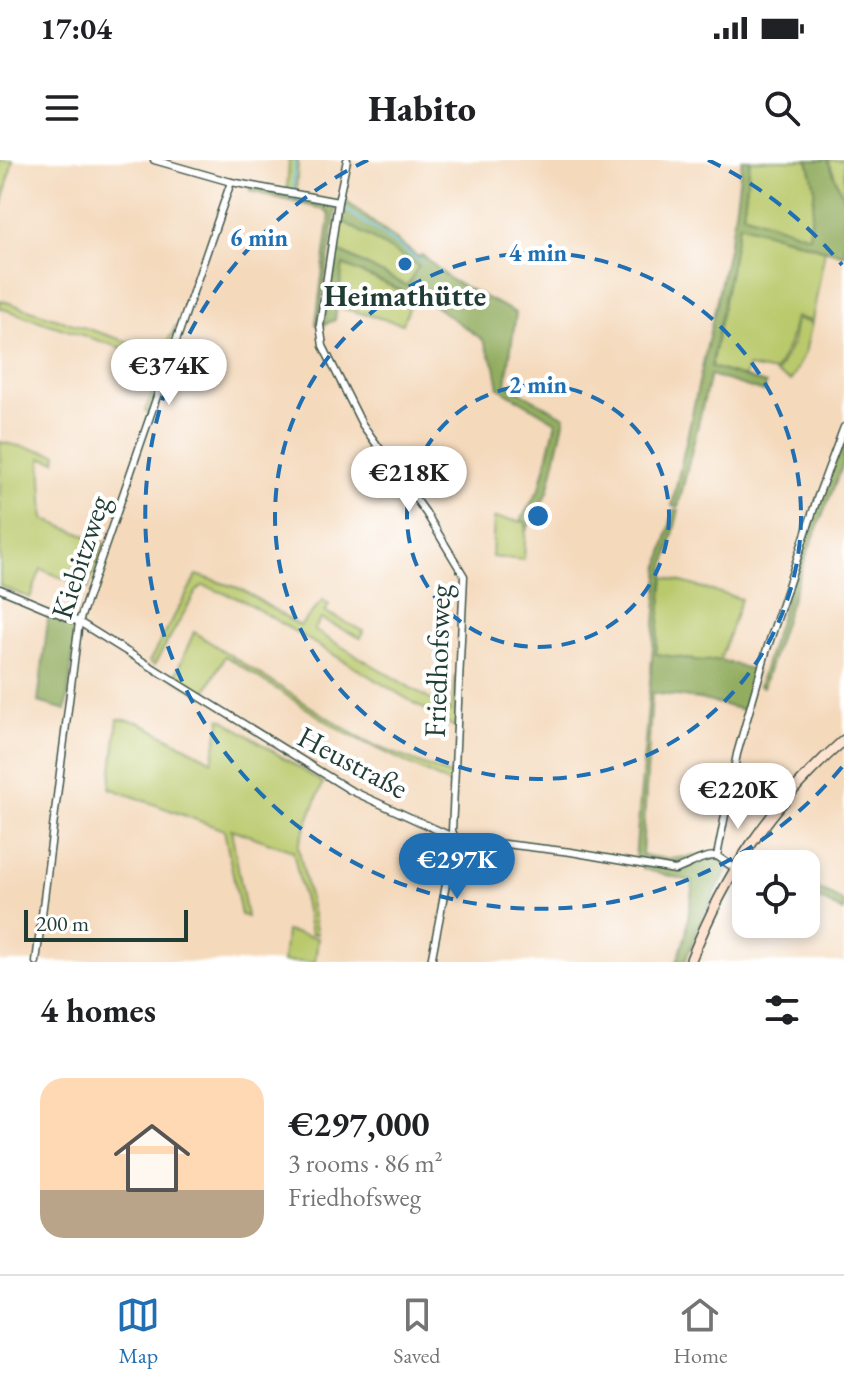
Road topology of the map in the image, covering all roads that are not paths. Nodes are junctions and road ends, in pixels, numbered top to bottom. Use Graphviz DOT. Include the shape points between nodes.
graph roads {
  1 [pos="154,160"];
  2 [pos="347,160"];
  3 [pos="231,182"];
  4 [pos="338,202"];
  5 [pos="844,427"];
  6 [pos="0,589"];
  7 [pos="79,622"];
  8 [pos="844,740"];
  9 [pos="455,838"];
  10 [pos="747,850"];
  11 [pos="717,856"];
  12 [pos="732,867"];
  13 [pos="732,872"];
  14 [pos="36,962"];
  15 [pos="431,962"];
  16 [pos="690,962"];
  1 -- 3 [label="street"];
  2 -- 4 [label="street, Friedhofsweg"];
  3 -- 4 [label="street"];
  3 -- 7 [label="street, Kiebitzweg"];
  4 -- 9 [label="street, Friedhofsweg" via="320,325 323,346 362,424 464,576"];
  5 -- 11 [label="street" via="766,652 737,754"];
  6 -- 7 [label="street, Heustraße"];
  7 -- 9 [label="street, Heustraße" via="350,790"];
  7 -- 14 [label="street, Kiebitzweg"];
  8 -- 10 [label="main road" via="784,798"];
  9 -- 11 [label="street, Heustraße" via="675,870 702,856"];
  9 -- 15 [label="street, Friedhofsweg"];
  11 -- 12 [label="street"];
  13 -- 16 [label="main road"];
}
